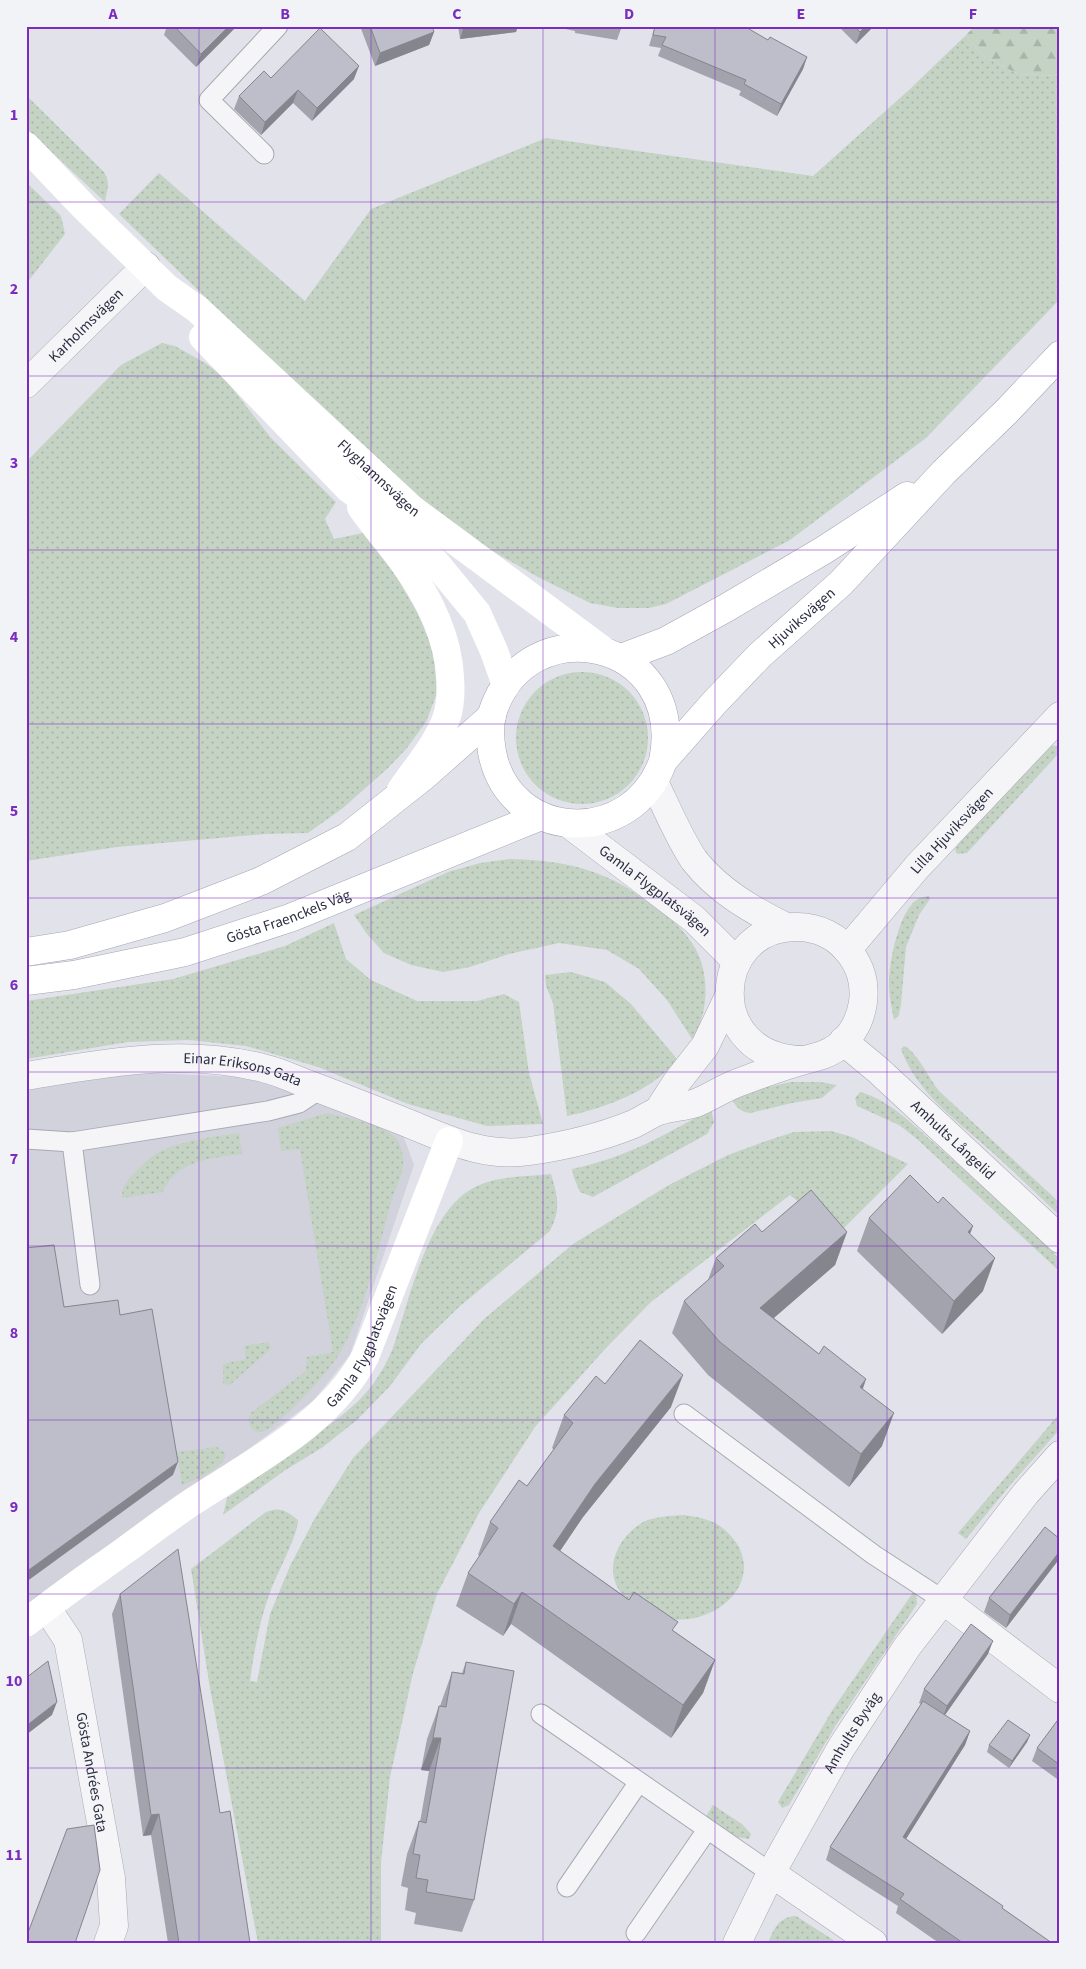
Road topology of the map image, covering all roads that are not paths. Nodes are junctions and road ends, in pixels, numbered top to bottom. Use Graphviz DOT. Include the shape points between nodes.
graph roads {
  1 [pos="278,26"];
  2 [pos="26,146"];
  3 [pos="264,154"];
  4 [pos="146,266"];
  5 [pos="167,288"];
  6 [pos="1060,355"];
  7 [pos="26,384"];
  8 [pos="944,472"];
  9 [pos="349,490"];
  10 [pos="612,654"];
  11 [pos="506,685"];
  12 [pos="492,716"];
  13 [pos="1060,716"];
  14 [pos="658,772"];
  15 [pos="394,800"];
  16 [pos="541,816"];
  17 [pos="569,824"];
  18 [pos="786,927"];
  19 [pos="847,950"];
  20 [pos="26,952"];
  21 [pos="737,962"];
  22 [pos="26,980"];
  23 [pos="730,996"];
  24 [pos="843,1042"];
  25 [pos="805,1060"];
  26 [pos="26,1076"];
  27 [pos="320,1089"];
  28 [pos="658,1111"];
  29 [pos="26,1139"];
  30 [pos="449,1141"];
  31 [pos="72,1142"];
  32 [pos="1060,1239"];
  33 [pos="90,1285"];
  34 [pos="684,1414"];
  35 [pos="1060,1455"];
  36 [pos="943,1600"];
  37 [pos="36,1615"];
  38 [pos="1060,1688"];
  39 [pos="542,1714"];
  40 [pos="639,1782"];
  41 [pos="707,1830"];
  42 [pos="771,1873"];
  43 [pos="567,1887"];
  44 [pos="636,1933"];
  45 [pos="108,1943"];
  46 [pos="737,1943"];
  47 [pos="873,1943"];
  1 -- 3 [label="lane" via="209,100"];
  2 -- 4 [label="main road, Flyghamnsvägen"];
  4 -- 5 [label="main road, Flyghamnsvägen"];
  4 -- 7 [label="street, Karholmsvägen"];
  5 -- 9 [label="main road, Flyghamnsvägen" via="187,320"];
  5 -- 10 [label="main road, Flyghamnsvägen" via="197,309 412,509"];
  6 -- 8 [label="main road, Hjuviksvägen"];
  8 -- 10 [label="main road, Hjuviksvägen" via="824,550 666,641"];
  8 -- 14 [label="main road, Hjuviksvägen" via="841,583 760,655"];
  9 -- 11 [label="main road, Flyghamnsvägen" via="400,526 477,613"];
  9 -- 15 [label="main road, Flyghamnsvägen" via="400,558 430,606 444,639 450,666 451,692 446,719"];
  10 -- 11 [label="main road" via="582,647 560,649 539,656 521,668"];
  10 -- 14 [label="main road" via="637,670 660,702 666,721 667,742"];
  11 -- 12 [label="main road"];
  12 -- 15 [label="main road"];
  12 -- 16 [label="main road" via="490,740 494,764 505,785 521,804"];
  13 -- 19 [label="street, Lilla Hjuviksvägen" via="916,867"];
  14 -- 17 [label="main road" via="638,801 617,815 594,823"];
  14 -- 18 [label="street" via="693,858 706,874 750,909"];
  15 -- 20 [label="main road" via="347,837 261,881 165,918 70,945"];
  16 -- 17 [label="main road"];
  16 -- 22 [label="main road, Gösta Fraenckels Väg" via="290,918 185,952 74,975"];
  17 -- 21 [label="street, Gamla Flygplatsvägen" via="694,919"];
  18 -- 19 [label="street" via="820,930"];
  18 -- 21 [label="street" via="757,939"];
  19 -- 24 [label="street" via="860,971 864,996 858,1021"];
  21 -- 23 [label="street"];
  23 -- 25 [label="street" via="736,1023 753,1045 778,1058"];
  23 -- 28 [label="street" via="706,1046"];
  24 -- 25 [label="street" via="826,1054"];
  24 -- 32 [label="street, Amhults Långelid" via="878,1070"];
  25 -- 28 [label="street" via="737,1083 693,1104"];
  26 -- 27 [label="street, Einar Eriksons Gata" via="115,1062 187,1057 267,1069"];
  27 -- 30 [label="street, Einar Eriksons Gata"];
  27 -- 31 [label="lane" via="299,1103 268,1111"];
  28 -- 30 [label="street" via="634,1124 599,1136 526,1152 489,1152"];
  29 -- 31 [label="lane"];
  30 -- 37 [label="main road, Gamla Flygplatsvägen" via="365,1357 337,1398 285,1441 187,1506"];
  31 -- 33 [label="lane"];
  34 -- 36 [label="lane" via="874,1555"];
  35 -- 36 [label="street, Amhults Byväg" via="1026,1493"];
  36 -- 38 [label="street"];
  36 -- 42 [label="street, Amhults Byväg" via="907,1647 842,1748"];
  37 -- 45 [label="street, Gösta Andrées Gata" via="68,1640 111,1878 114,1926"];
  39 -- 40 [label="lane"];
  40 -- 41 [label="lane"];
  40 -- 43 [label="lane"];
  41 -- 42 [label="lane"];
  41 -- 44 [label="lane"];
  42 -- 46 [label="street, Amhults Byväg"];
  42 -- 47 [label="street"];
}
